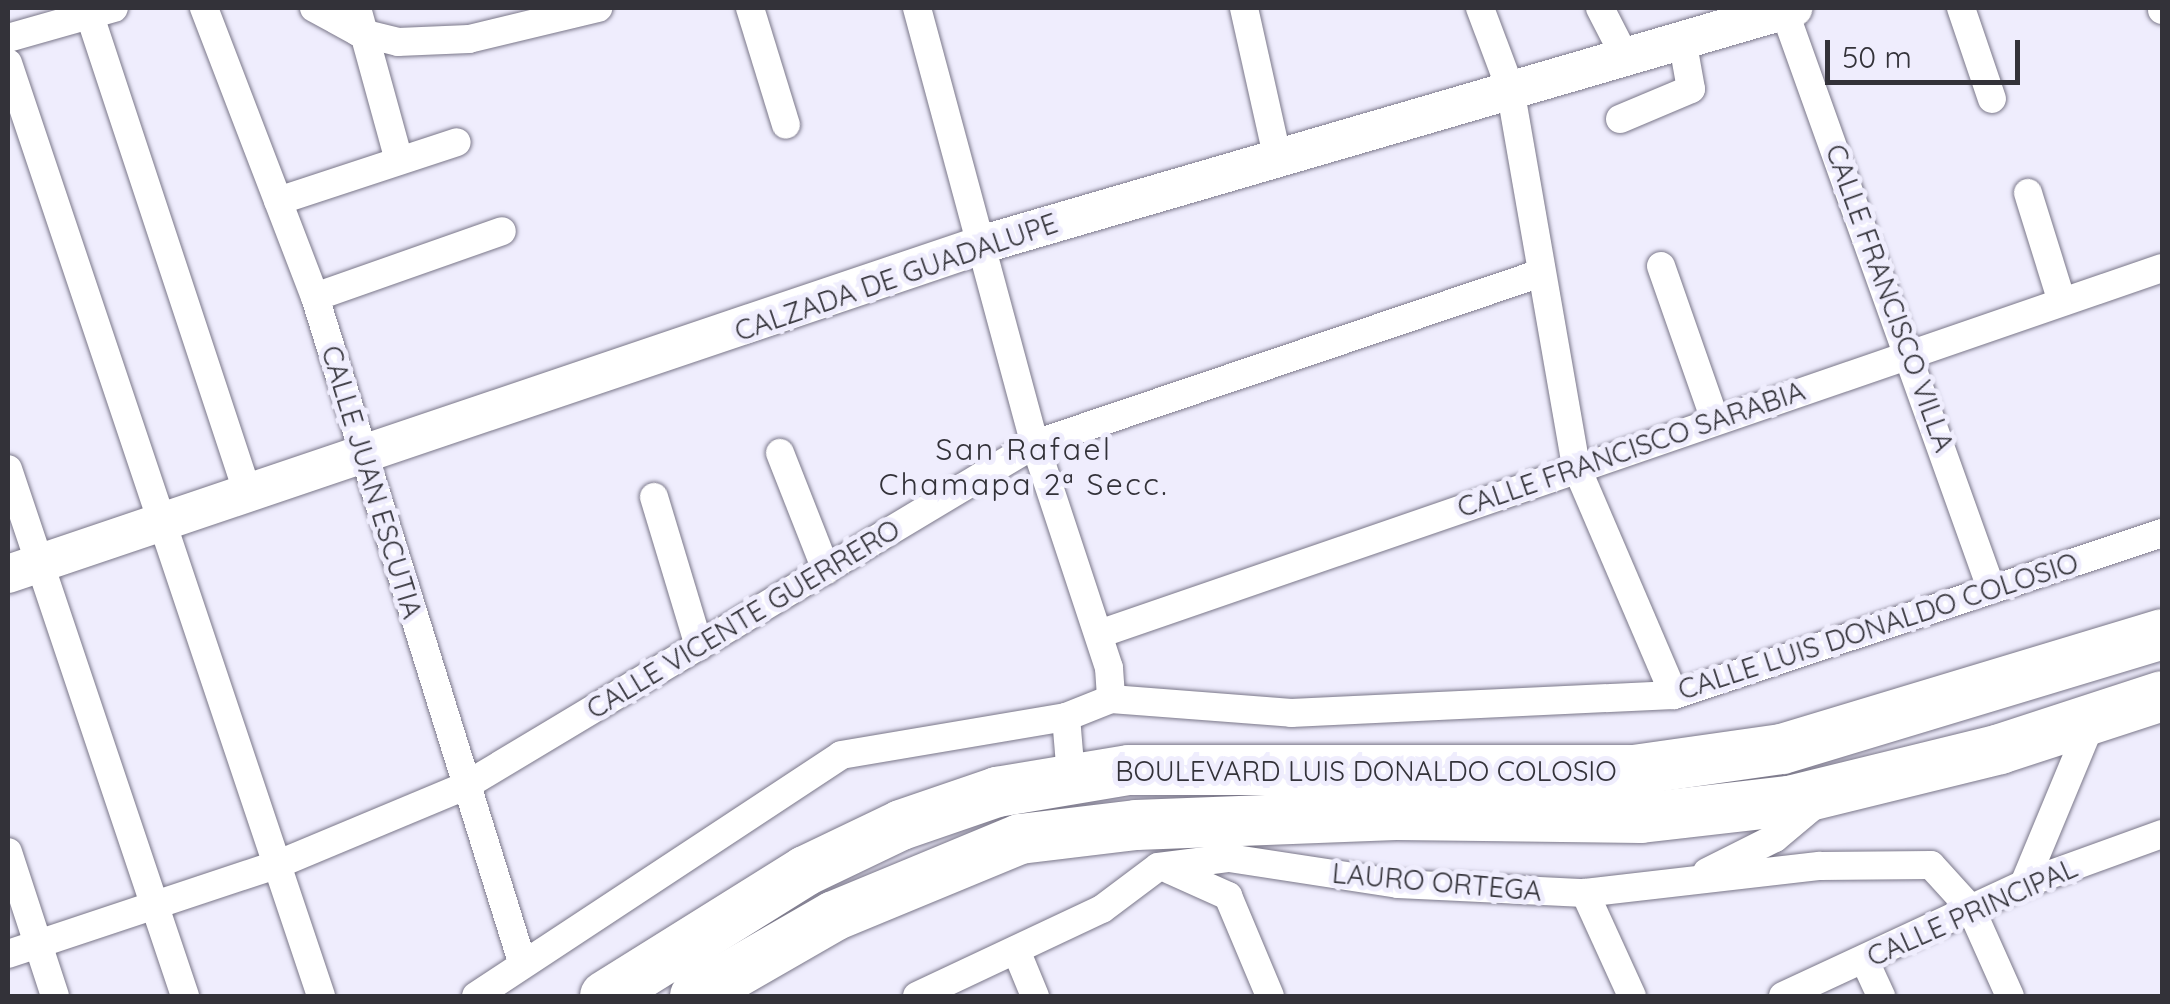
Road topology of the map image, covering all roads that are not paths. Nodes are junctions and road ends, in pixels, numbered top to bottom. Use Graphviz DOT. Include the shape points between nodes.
graph roads {
  1 [pos="204,8"];
  2 [pos="314,8"];
  3 [pos="598,8"];
  4 [pos="750,8"];
  5 [pos="917,8"];
  6 [pos="1244,8"];
  7 [pos="1480,8"];
  8 [pos="1600,8"];
  9 [pos="1962,8"];
  10 [pos="1788,9"];
  11 [pos="102,13"];
  12 [pos="357,20"];
  13 [pos="8,38"];
  14 [pos="1682,38"];
  15 [pos="1624,56"];
  16 [pos="8,63"];
  17 [pos="1510,88"];
  18 [pos="1992,99"];
  19 [pos="1620,119"];
  20 [pos="786,125"];
  21 [pos="457,142"];
  22 [pos="1277,156"];
  23 [pos="399,160"];
  24 [pos="2028,193"];
  25 [pos="278,201"];
  26 [pos="502,230"];
  27 [pos="987,244"];
  28 [pos="1661,266"];
  29 [pos="2162,268"];
  30 [pos="1538,274"];
  31 [pos="314,296"];
  32 [pos="2062,302"];
  33 [pos="1913,353"];
  34 [pos="1715,420"];
  35 [pos="1036,444"];
  36 [pos="780,453"];
  37 [pos="366,459"];
  38 [pos="1576,466"];
  39 [pos="8,469"];
  40 [pos="250,497"];
  41 [pos="654,497"];
  42 [pos="158,525"];
  43 [pos="2162,533"];
  44 [pos="44,563"];
  45 [pos="826,570"];
  46 [pos="8,574"];
  47 [pos="1992,588"];
  48 [pos="1102,633"];
  49 [pos="2162,634"];
  50 [pos="699,646"];
  51 [pos="1674,695"];
  52 [pos="2162,696"];
  53 [pos="1111,699"];
  54 [pos="1066,717"];
  55 [pos="2093,718"];
  56 [pos="1072,776"];
  57 [pos="466,786"];
  58 [pos="1833,790"];
  59 [pos="1331,818"];
  60 [pos="2162,834"];
  61 [pos="8,852"];
  62 [pos="1229,858"];
  63 [pos="280,863"];
  64 [pos="1158,867"];
  65 [pos="1688,881"];
  66 [pos="2024,884"];
  67 [pos="1585,893"];
  68 [pos="154,909"];
  69 [pos="1971,910"];
  70 [pos="40,944"];
  71 [pos="1016,950"];
  72 [pos="8,954"];
  73 [pos="1864,958"];
  74 [pos="522,962"];
  75 [pos="55,996"];
  76 [pos="184,996"];
  77 [pos="321,996"];
  78 [pos="476,996"];
  79 [pos="606,996"];
  80 [pos="695,996"];
  81 [pos="917,996"];
  82 [pos="1035,996"];
  83 [pos="1270,996"];
  84 [pos="1632,996"];
  85 [pos="1783,996"];
  86 [pos="1880,996"];
  87 [pos="2010,996"];
  1 -- 25 [label="street, CALLE JUAN ESCUTIA"];
  2 -- 12 [label="street"];
  3 -- 12 [label="street" via="469,38 398,42"];
  4 -- 20 [label="street"];
  5 -- 27 [label="street"];
  6 -- 22 [label="street"];
  7 -- 17 [label="street"];
  8 -- 15 [label="street"];
  9 -- 18 [label="street"];
  10 -- 14 [label="street, CALZADA DE GUADALUPE"];
  10 -- 33 [label="street, CALLE FRANCISCO VILLA"];
  11 -- 13 [label="street"];
  11 -- 40 [label="street"];
  12 -- 23 [label="street"];
  14 -- 15 [label="street, CALZADA DE GUADALUPE"];
  14 -- 19 [label="street" via="1691,89"];
  15 -- 17 [label="street, CALZADA DE GUADALUPE"];
  16 -- 42 [label="street"];
  17 -- 22 [label="street, CALZADA DE GUADALUPE"];
  17 -- 30 [label="street"];
  21 -- 23 [label="street"];
  22 -- 27 [label="street, CALZADA DE GUADALUPE"];
  23 -- 25 [label="street"];
  24 -- 32 [label="street"];
  25 -- 31 [label="street, CALLE JUAN ESCUTIA"];
  26 -- 31 [label="street"];
  27 -- 35 [label="street"];
  27 -- 37 [label="street, CALZADA DE GUADALUPE"];
  28 -- 34 [label="street"];
  29 -- 32 [label="street, CALLE FRANCISCO SARABIA"];
  30 -- 35 [label="street, CALLE VICENTE GUERRERO"];
  30 -- 38 [label="street"];
  31 -- 37 [label="street, CALLE JUAN ESCUTIA"];
  32 -- 33 [label="street, CALLE FRANCISCO SARABIA"];
  33 -- 34 [label="street, CALLE FRANCISCO SARABIA"];
  33 -- 47 [label="street, CALLE FRANCISCO VILLA"];
  34 -- 38 [label="street, CALLE FRANCISCO SARABIA"];
  35 -- 45 [label="street, CALLE VICENTE GUERRERO"];
  35 -- 48 [label="street"];
  36 -- 45 [label="street"];
  37 -- 40 [label="street, CALZADA DE GUADALUPE"];
  37 -- 57 [label="street, CALLE JUAN ESCUTIA"];
  38 -- 48 [label="street, CALLE FRANCISCO SARABIA"];
  38 -- 51 [label="street"];
  39 -- 44 [label="street"];
  40 -- 42 [label="street, CALZADA DE GUADALUPE"];
  41 -- 50 [label="street"];
  42 -- 44 [label="street, CALZADA DE GUADALUPE"];
  42 -- 63 [label="street"];
  43 -- 47 [label="street, CALLE LUIS DONALDO COLOSIO"];
  44 -- 46 [label="street, CALZADA DE GUADALUPE"];
  44 -- 68 [label="street"];
  45 -- 50 [label="street, CALLE VICENTE GUERRERO"];
  47 -- 51 [label="street, CALLE LUIS DONALDO COLOSIO"];
  48 -- 53 [label="street"];
  49 -- 56 [label="highway, BOULEVARD LUIS DONALDO COLOSIO" via="1782,748 1634,770 1388,766"];
  50 -- 57 [label="street, CALLE VICENTE GUERRERO"];
  51 -- 53 [label="street, CALLE LUIS DONALDO COLOSIO" via="1292,713"];
  52 -- 55 [label="highway, BOULEVARD LUIS DONALDO COLOSIO"];
  53 -- 54 [label="street"];
  54 -- 56 [label="street"];
  54 -- 74 [label="street" via="842,754"];
  55 -- 58 [label="highway, BOULEVARD LUIS DONALDO COLOSIO"];
  55 -- 66 [label="street"];
  56 -- 79 [label="highway, BOULEVARD LUIS DONALDO COLOSIO" via="901,825 805,872"];
  57 -- 63 [label="street, CALLE VICENTE GUERRERO"];
  57 -- 74 [label="street, CALLE JUAN ESCUTIA"];
  58 -- 59 [label="highway, BOULEVARD LUIS DONALDO COLOSIO" via="1641,818"];
  58 -- 65 [label="street" via="1775,838"];
  59 -- 62 [label="street"];
  59 -- 80 [label="highway, BOULEVARD LUIS DONALDO COLOSIO" via="1020,839 851,907"];
  60 -- 66 [label="street, CALLE PRINCIPAL"];
  61 -- 70 [label="street"];
  62 -- 64 [label="street, LAURO ORTEGA"];
  62 -- 67 [label="street, LAURO ORTEGA" via="1398,884"];
  63 -- 68 [label="street, CALLE VICENTE GUERRERO"];
  63 -- 77 [label="street"];
  64 -- 71 [label="street, LAURO ORTEGA" via="1102,908"];
  64 -- 83 [label="street" via="1228,896"];
  65 -- 67 [label="street, LAURO ORTEGA"];
  65 -- 69 [label="street, LAURO ORTEGA" via="1930,864"];
  66 -- 69 [label="street, CALLE PRINCIPAL"];
  67 -- 84 [label="street"];
  68 -- 70 [label="street, CALLE VICENTE GUERRERO"];
  68 -- 76 [label="street"];
  69 -- 73 [label="street, CALLE PRINCIPAL"];
  69 -- 87 [label="street"];
  70 -- 72 [label="street, CALLE VICENTE GUERRERO"];
  70 -- 75 [label="street"];
  71 -- 81 [label="street, LAURO ORTEGA"];
  71 -- 82 [label="street"];
  73 -- 85 [label="street, CALLE PRINCIPAL"];
  73 -- 86 [label="street"];
  74 -- 78 [label="street"];
}
